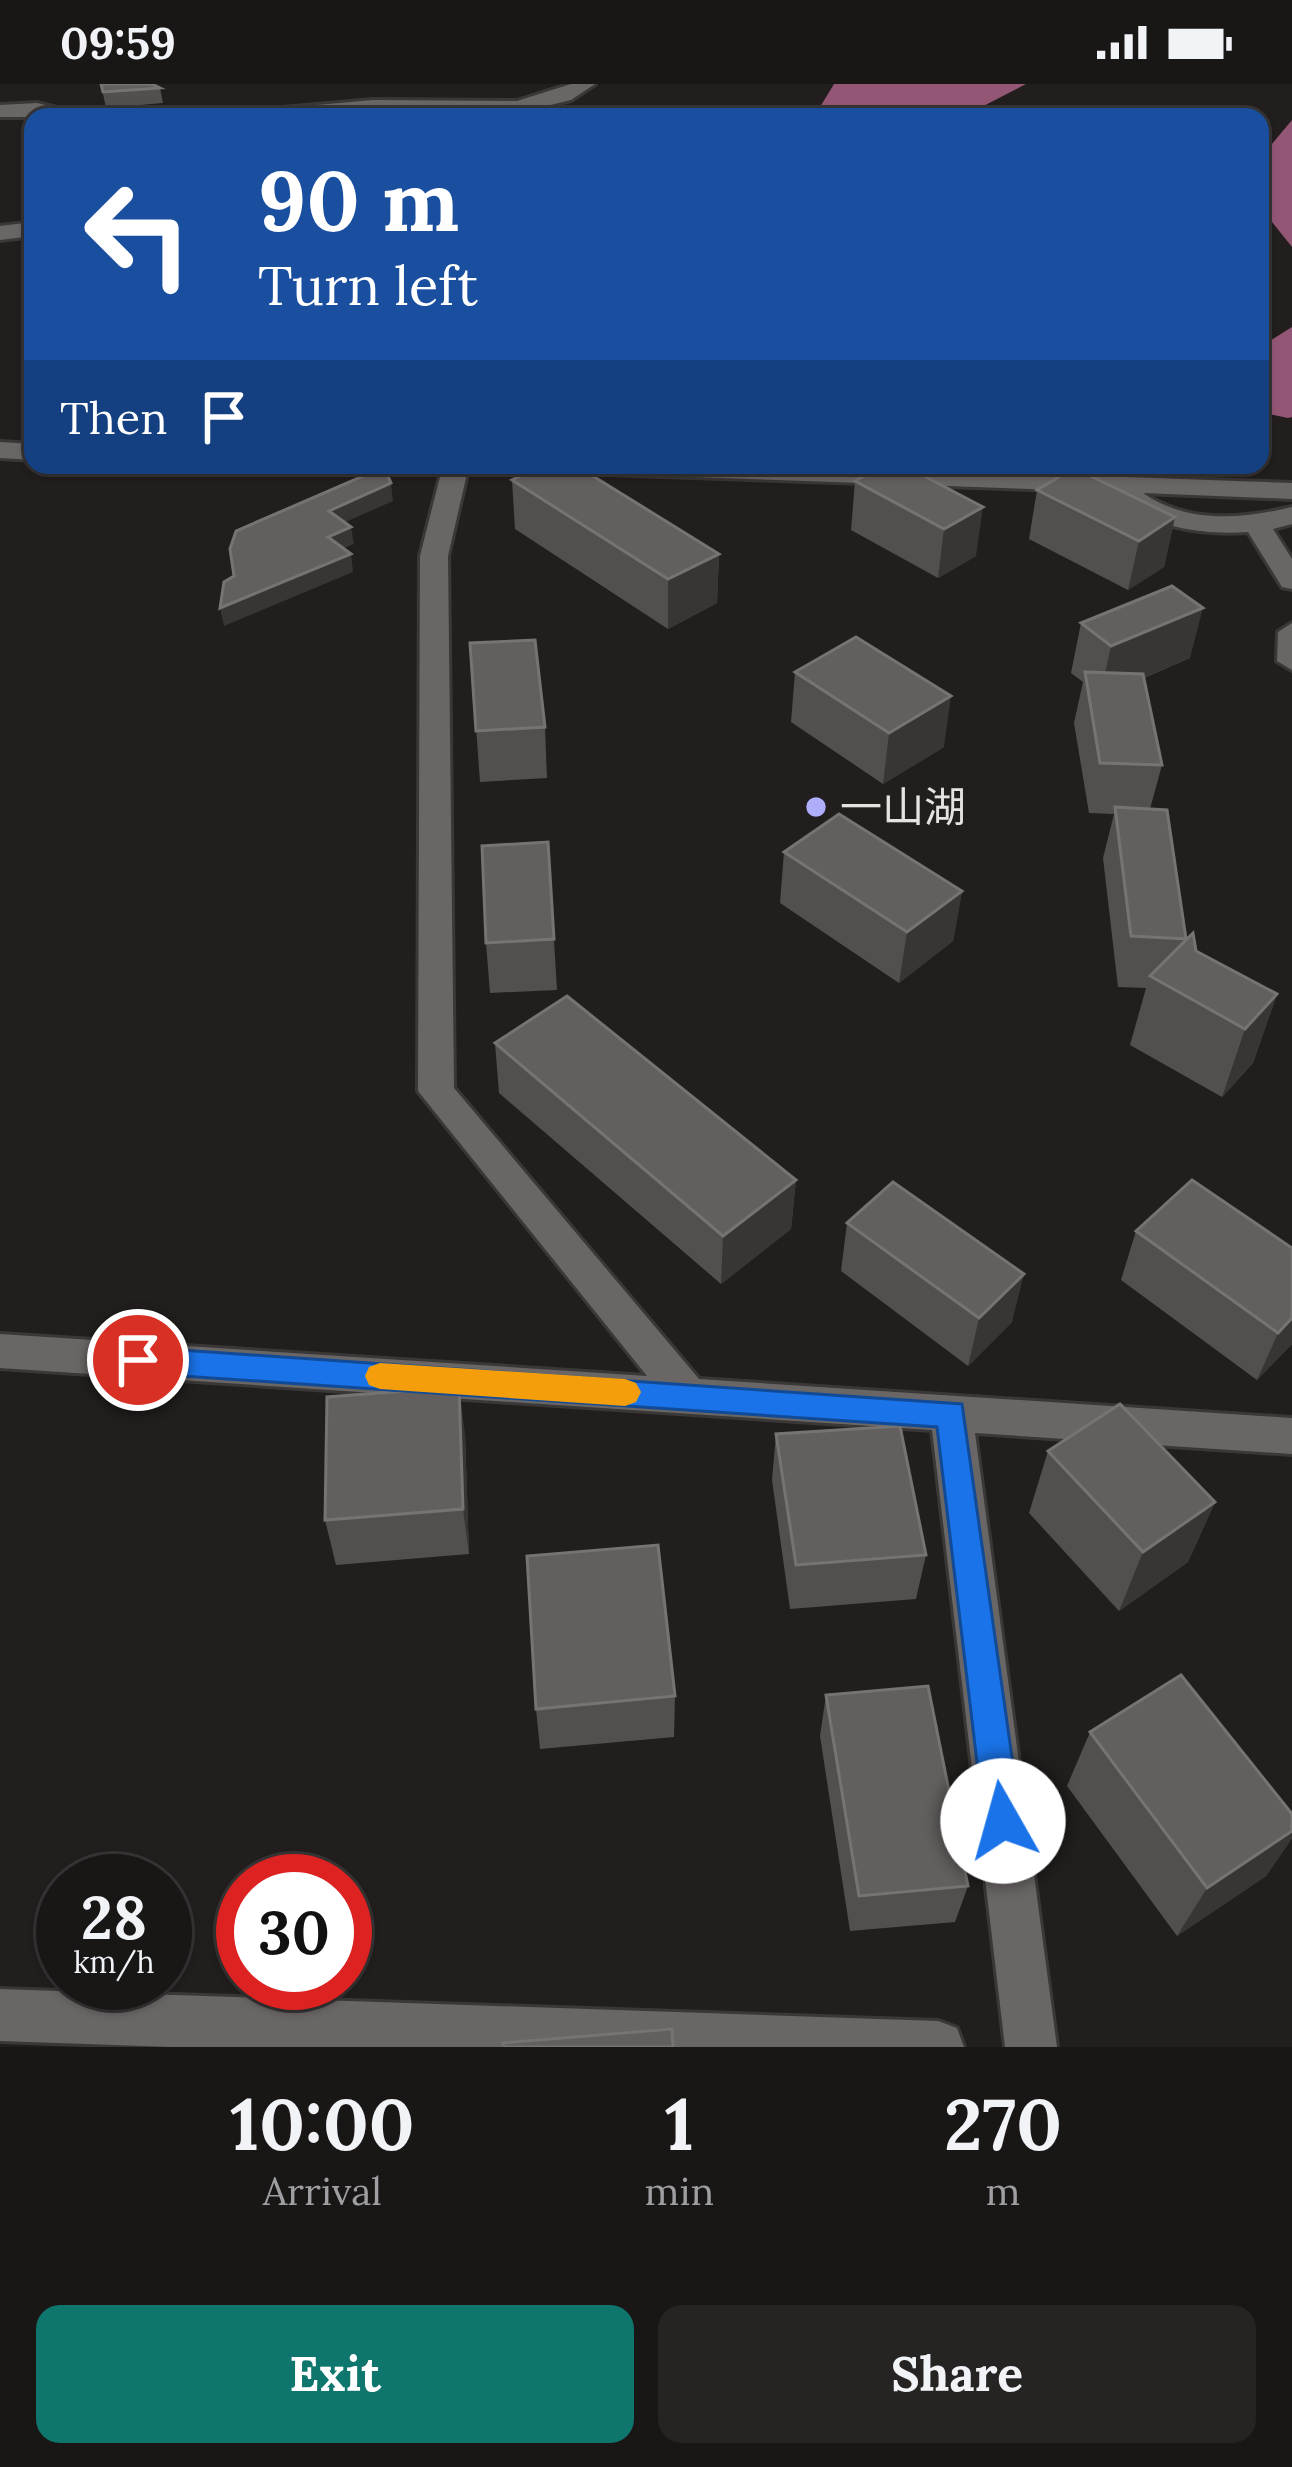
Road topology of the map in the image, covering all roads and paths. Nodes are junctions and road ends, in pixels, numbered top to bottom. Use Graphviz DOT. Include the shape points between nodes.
graph roads {
  1 [pos="585,84"];
  2 [pos="354,108"];
  3 [pos="448,108"];
  4 [pos="519,108"];
  5 [pos="454,474"];
  6 [pos="833,474"];
  7 [pos="1116,484"];
  8 [pos="1292,491"];
  9 [pos="1292,515"];
  10 [pos="1255,522"];
  11 [pos="1292,581"];
  12 [pos="1292,632"];
  13 [pos="1292,661"];
  14 [pos="0,1351"];
  15 [pos="689,1396"];
  16 [pos="951,1414"];
  17 [pos="1292,1436"];
  18 [pos="0,2015"];
  19 [pos="938,2047"];
  20 [pos="1031,2047"];
  1 -- 4 [label="street"];
  2 -- 3 [label="street"];
  5 -- 15 [label="street" via="434,556 436,1091"];
  6 -- 7 [label="street"];
  7 -- 8 [label="street"];
  7 -- 10 [label="street" via="1162,514"];
  9 -- 10 [label="street"];
  10 -- 11 [label="street"];
  12 -- 13 [label="street"];
  14 -- 15 [label="street"];
  15 -- 16 [label="street"];
  16 -- 17 [label="street"];
  16 -- 20 [label="street"];
  18 -- 19 [label="street"];
}
